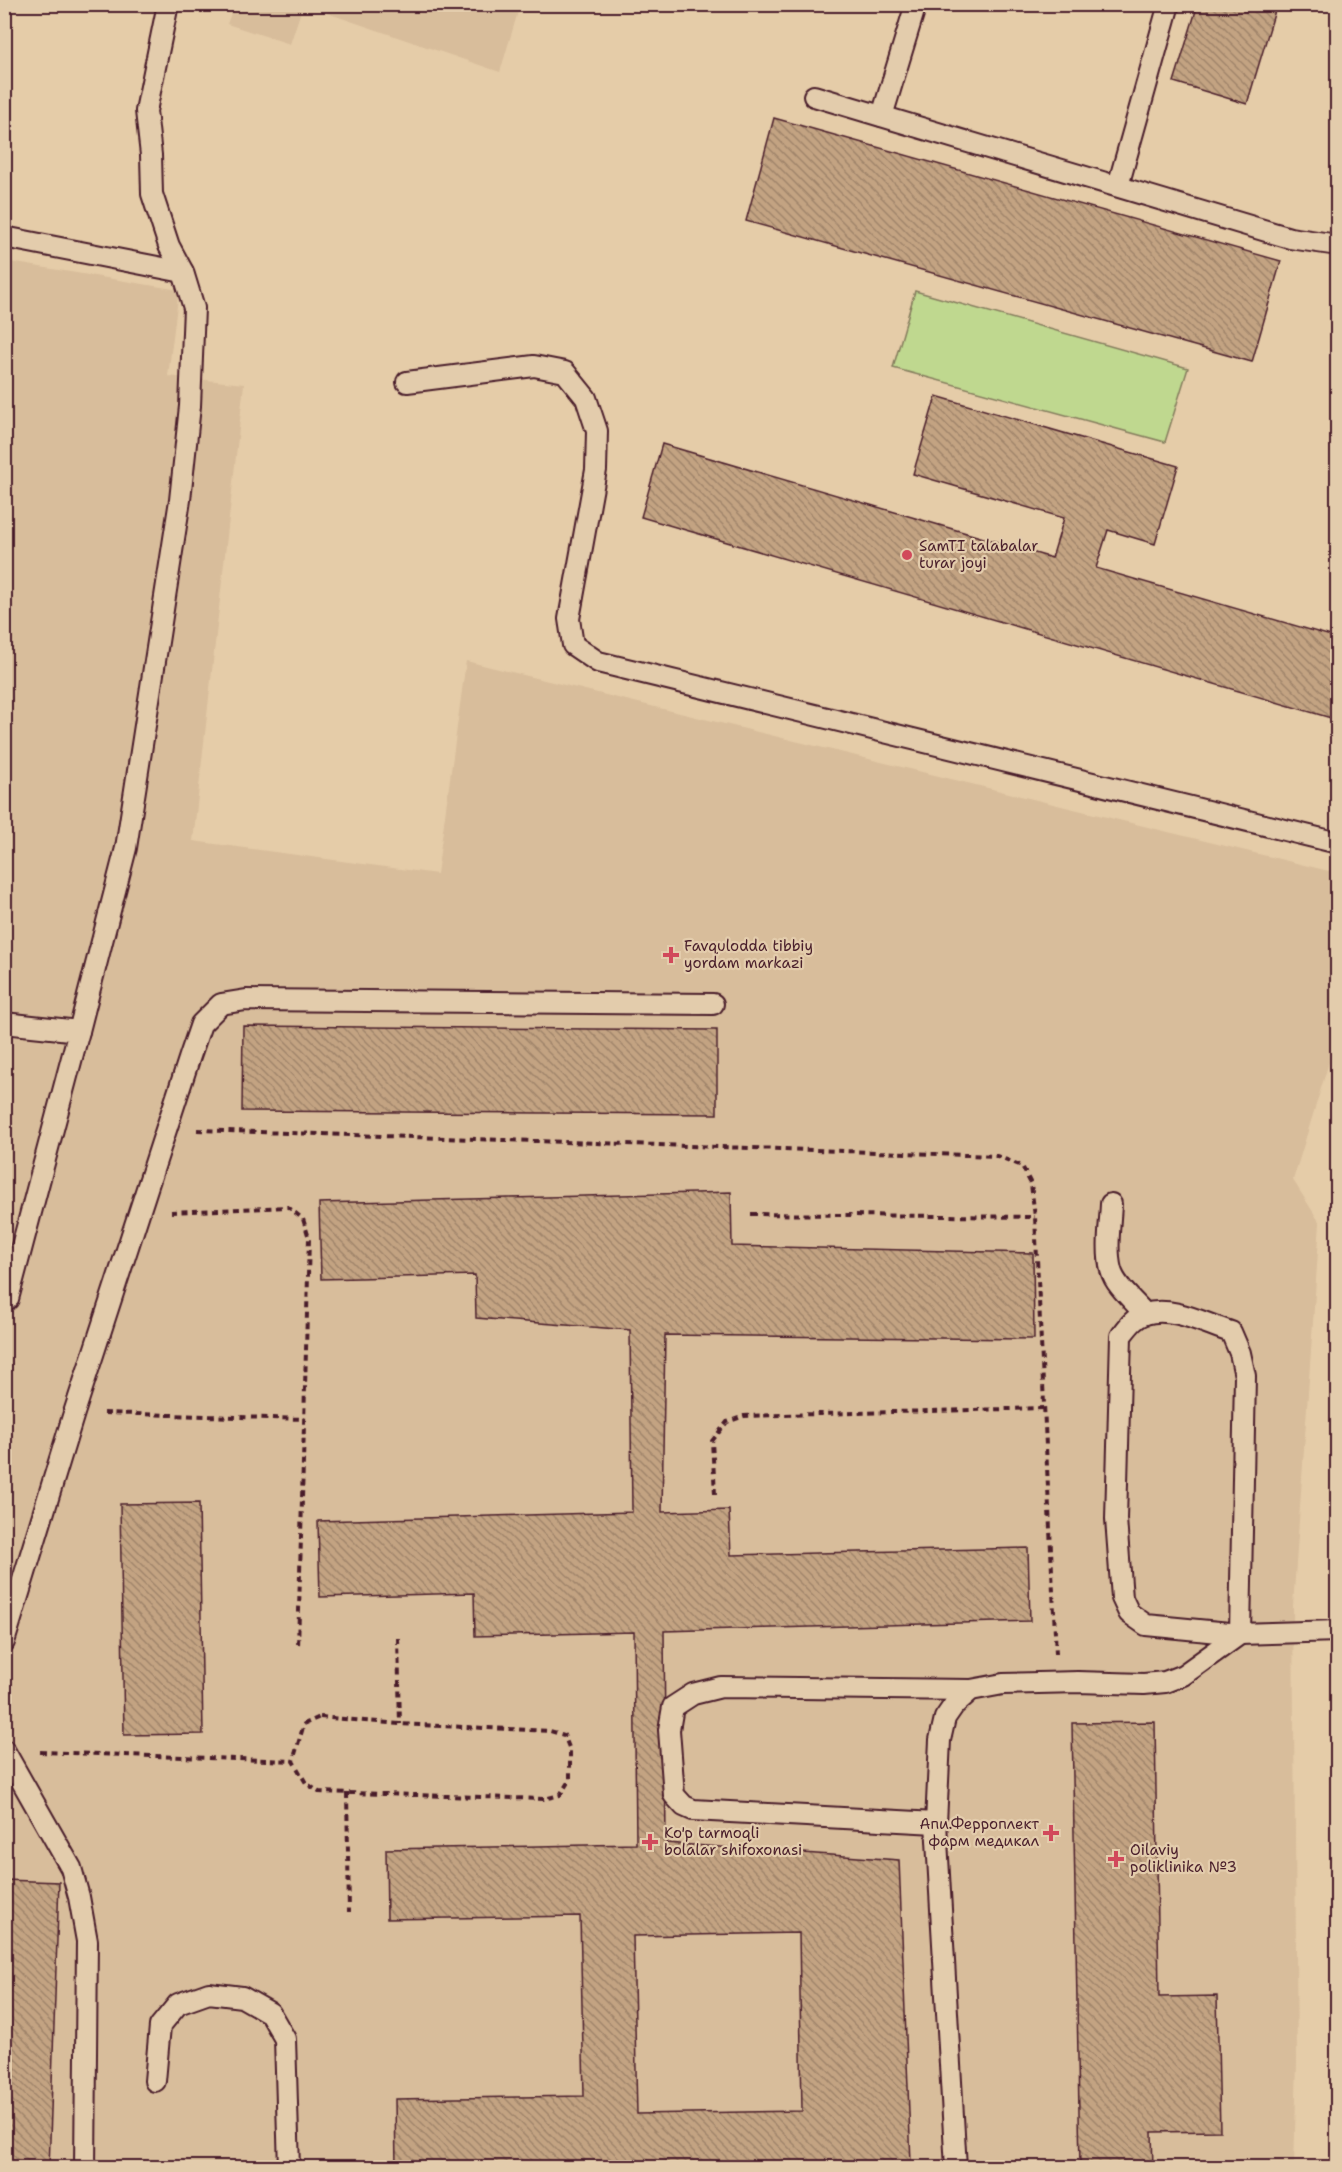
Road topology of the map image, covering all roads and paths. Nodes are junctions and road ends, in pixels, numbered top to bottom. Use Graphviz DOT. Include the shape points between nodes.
graph roads {
  1 [pos="168,4"];
  2 [pos="915,4"];
  3 [pos="1169,4"];
  4 [pos="814,96"];
  5 [pos="882,116"];
  6 [pos="1118,186"];
  7 [pos="4,237"];
  8 [pos="1338,245"];
  9 [pos="183,272"];
  10 [pos="407,382"];
  11 [pos="1338,843"];
  12 [pos="713,1004"];
  13 [pos="4,1023"];
  14 [pos="79,1031"];
  15 [pos="166,1130"];
  16 [pos="1111,1204"];
  17 [pos="139,1214"];
  18 [pos="751,1214"];
  19 [pos="1035,1217"];
  20 [pos="8,1299"];
  21 [pos="1145,1314"];
  22 [pos="1044,1408"];
  23 [pos="74,1413"];
  24 [pos="304,1419"];
  25 [pos="715,1494"];
  26 [pos="1338,1631"];
  27 [pos="1240,1634"];
  28 [pos="398,1638"];
  29 [pos="4,1642"];
  30 [pos="298,1648"];
  31 [pos="1057,1683"];
  32 [pos="971,1690"];
  33 [pos="400,1724"];
  34 [pos="4,1750"];
  35 [pos="33,1752"];
  36 [pos="293,1761"];
  37 [pos="347,1793"];
  38 [pos="936,1823"];
  39 [pos="349,1912"];
  40 [pos="155,2080"];
  41 [pos="85,2168"];
  42 [pos="289,2168"];
  43 [pos="956,2168"];
  1 -- 9 [label="lane" via="146,111 152,194 169,246"];
  2 -- 5 [label="lane"];
  3 -- 6 [label="lane"];
  4 -- 5 [label="lane"];
  5 -- 6 [label="lane"];
  6 -- 8 [label="lane" via="1290,238"];
  7 -- 9 [label="lane"];
  9 -- 14 [label="lane" via="194,308 180,500 126,848"];
  10 -- 11 [label="lane" via="534,366 565,372 586,398 597,431 596,470 569,619 573,645 598,662"];
  12 -- 15 [label="lane" via="246,1000 221,1004 201,1024"];
  13 -- 14 [label="lane"];
  14 -- 20 [label="lane"];
  15 -- 17 [label="lane"];
  15 -- 19 [label="path" via="997,1156 1022,1166 1031,1184"];
  16 -- 21 [label="lane" via="1111,1272"];
  17 -- 23 [label="lane"];
  17 -- 24 [label="path" via="288,1207 303,1220 309,1238"];
  18 -- 19 [label="path"];
  19 -- 22 [label="path"];
  21 -- 27 [label="lane" via="1167,1311 1231,1332 1240,1353 1245,1376"];
  21 -- 27 [label="lane" via="1121,1336 1116,1519 1122,1598 1129,1614 1146,1625"];
  22 -- 25 [label="path" via="744,1416 727,1422 712,1441"];
  22 -- 31 [label="path"];
  23 -- 24 [label="path"];
  23 -- 29 [label="lane"];
  24 -- 30 [label="path"];
  26 -- 27 [label="lane"];
  27 -- 31 [label="lane" via="1183,1675 1166,1682"];
  28 -- 33 [label="path"];
  31 -- 32 [label="lane" via="1003,1684"];
  32 -- 38 [label="lane" via="945,1718 940,1740"];
  32 -- 38 [label="lane" via="721,1687 693,1694 674,1707 669,1730 674,1795 693,1810"];
  33 -- 36 [label="path" via="320,1717 304,1724"];
  33 -- 37 [label="path" via="550,1731 564,1736 570,1750 570,1779 560,1795 544,1799"];
  34 -- 41 [label="lane" via="71,1868 79,1897 87,1941"];
  35 -- 36 [label="path"];
  36 -- 37 [label="path" via="306,1783 319,1792"];
  37 -- 39 [label="path"];
  38 -- 43 [label="lane"];
  40 -- 42 [label="lane" via="160,2026 178,2004 209,1993 242,1997 270,2013 285,2039"];
}
